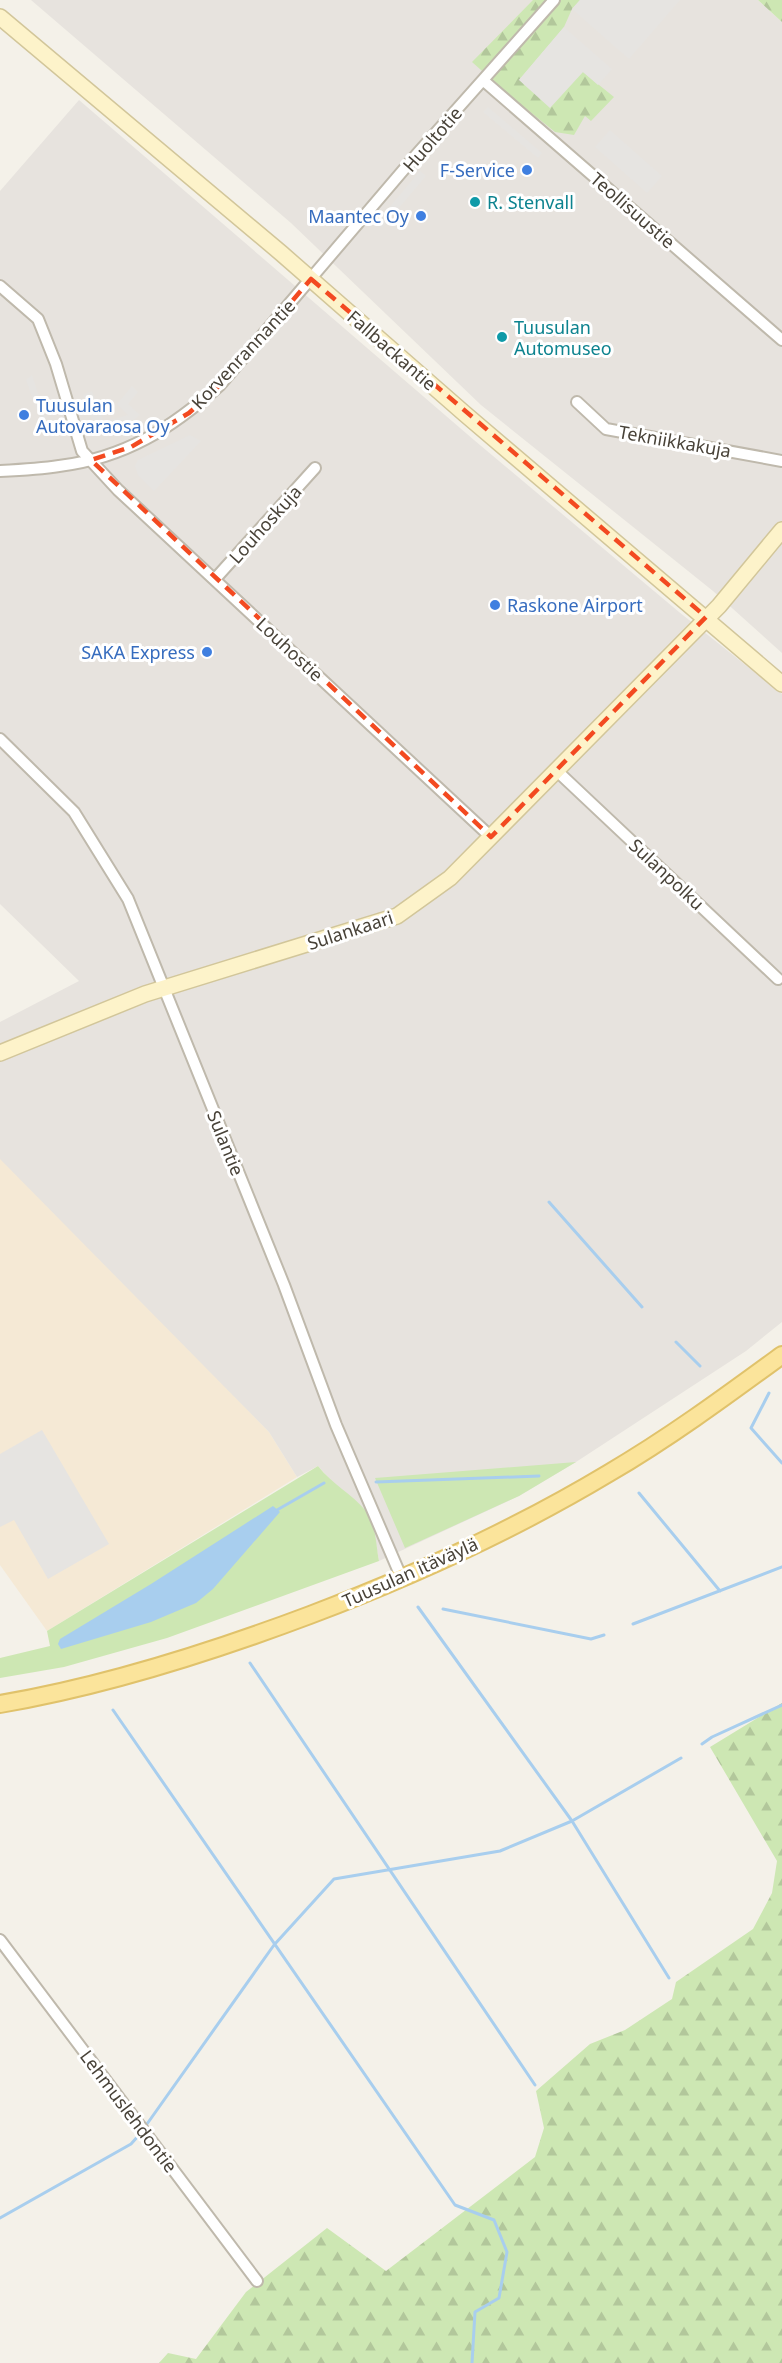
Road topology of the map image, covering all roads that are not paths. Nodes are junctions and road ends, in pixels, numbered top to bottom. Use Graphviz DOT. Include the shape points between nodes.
graph roads {
  1 [pos="554,0"];
  2 [pos="0,17"];
  3 [pos="484,81"];
  4 [pos="311,279"];
  5 [pos="0,286"];
  6 [pos="782,340"];
  7 [pos="577,402"];
  8 [pos="91,460"];
  9 [pos="782,460"];
  10 [pos="315,468"];
  11 [pos="0,471"];
  12 [pos="782,530"];
  13 [pos="215,579"];
  14 [pos="706,617"];
  15 [pos="782,684"];
  16 [pos="0,739"];
  17 [pos="556,770"];
  18 [pos="490,837"];
  19 [pos="778,979"];
  20 [pos="164,989"];
  21 [pos="0,1053"];
  22 [pos="782,1355"];
  23 [pos="402,1579"];
  24 [pos="0,1704"];
  25 [pos="0,1940"];
  26 [pos="257,2281"];
  1 -- 3 [label="street, Huoltotie"];
  2 -- 4 [label="street, Fallbackantie"];
  3 -- 4 [label="street, Huoltotie"];
  3 -- 6 [label="street, Teollisuustie"];
  4 -- 8 [label="street, Korvenrannantie" via="220,385 189,413 131,447"];
  4 -- 14 [label="street, Fallbackantie"];
  5 -- 8 [label="street, Louhostie" via="38,319 80,445"];
  7 -- 9 [label="street, Tekniikkakuja" via="606,429"];
  8 -- 11 [label="street, Korvenrannantie"];
  8 -- 13 [label="street, Louhostie"];
  10 -- 13 [label="street, Louhoskuja"];
  12 -- 14 [label="street, Sulankaari"];
  13 -- 18 [label="street, Louhostie"];
  14 -- 15 [label="street, Fallbackantie"];
  14 -- 17 [label="street, Sulankaari"];
  16 -- 20 [label="street, Sulantie" via="74,812 128,899"];
  17 -- 18 [label="street, Sulankaari"];
  17 -- 19 [label="street, Sulanpolku"];
  18 -- 20 [label="street, Sulankaari" via="450,878 398,916"];
  20 -- 21 [label="street, Sulankaari"];
  20 -- 23 [label="street, Sulantie" via="284,1285 336,1425"];
  22 -- 23 [label="main road, Tuusulan itäväylä" via="610,1473 526,1520"];
  23 -- 24 [label="main road, Tuusulan itäväylä" via="181,1660"];
  25 -- 26 [label="street, Lehmuslehdontie"];
}
